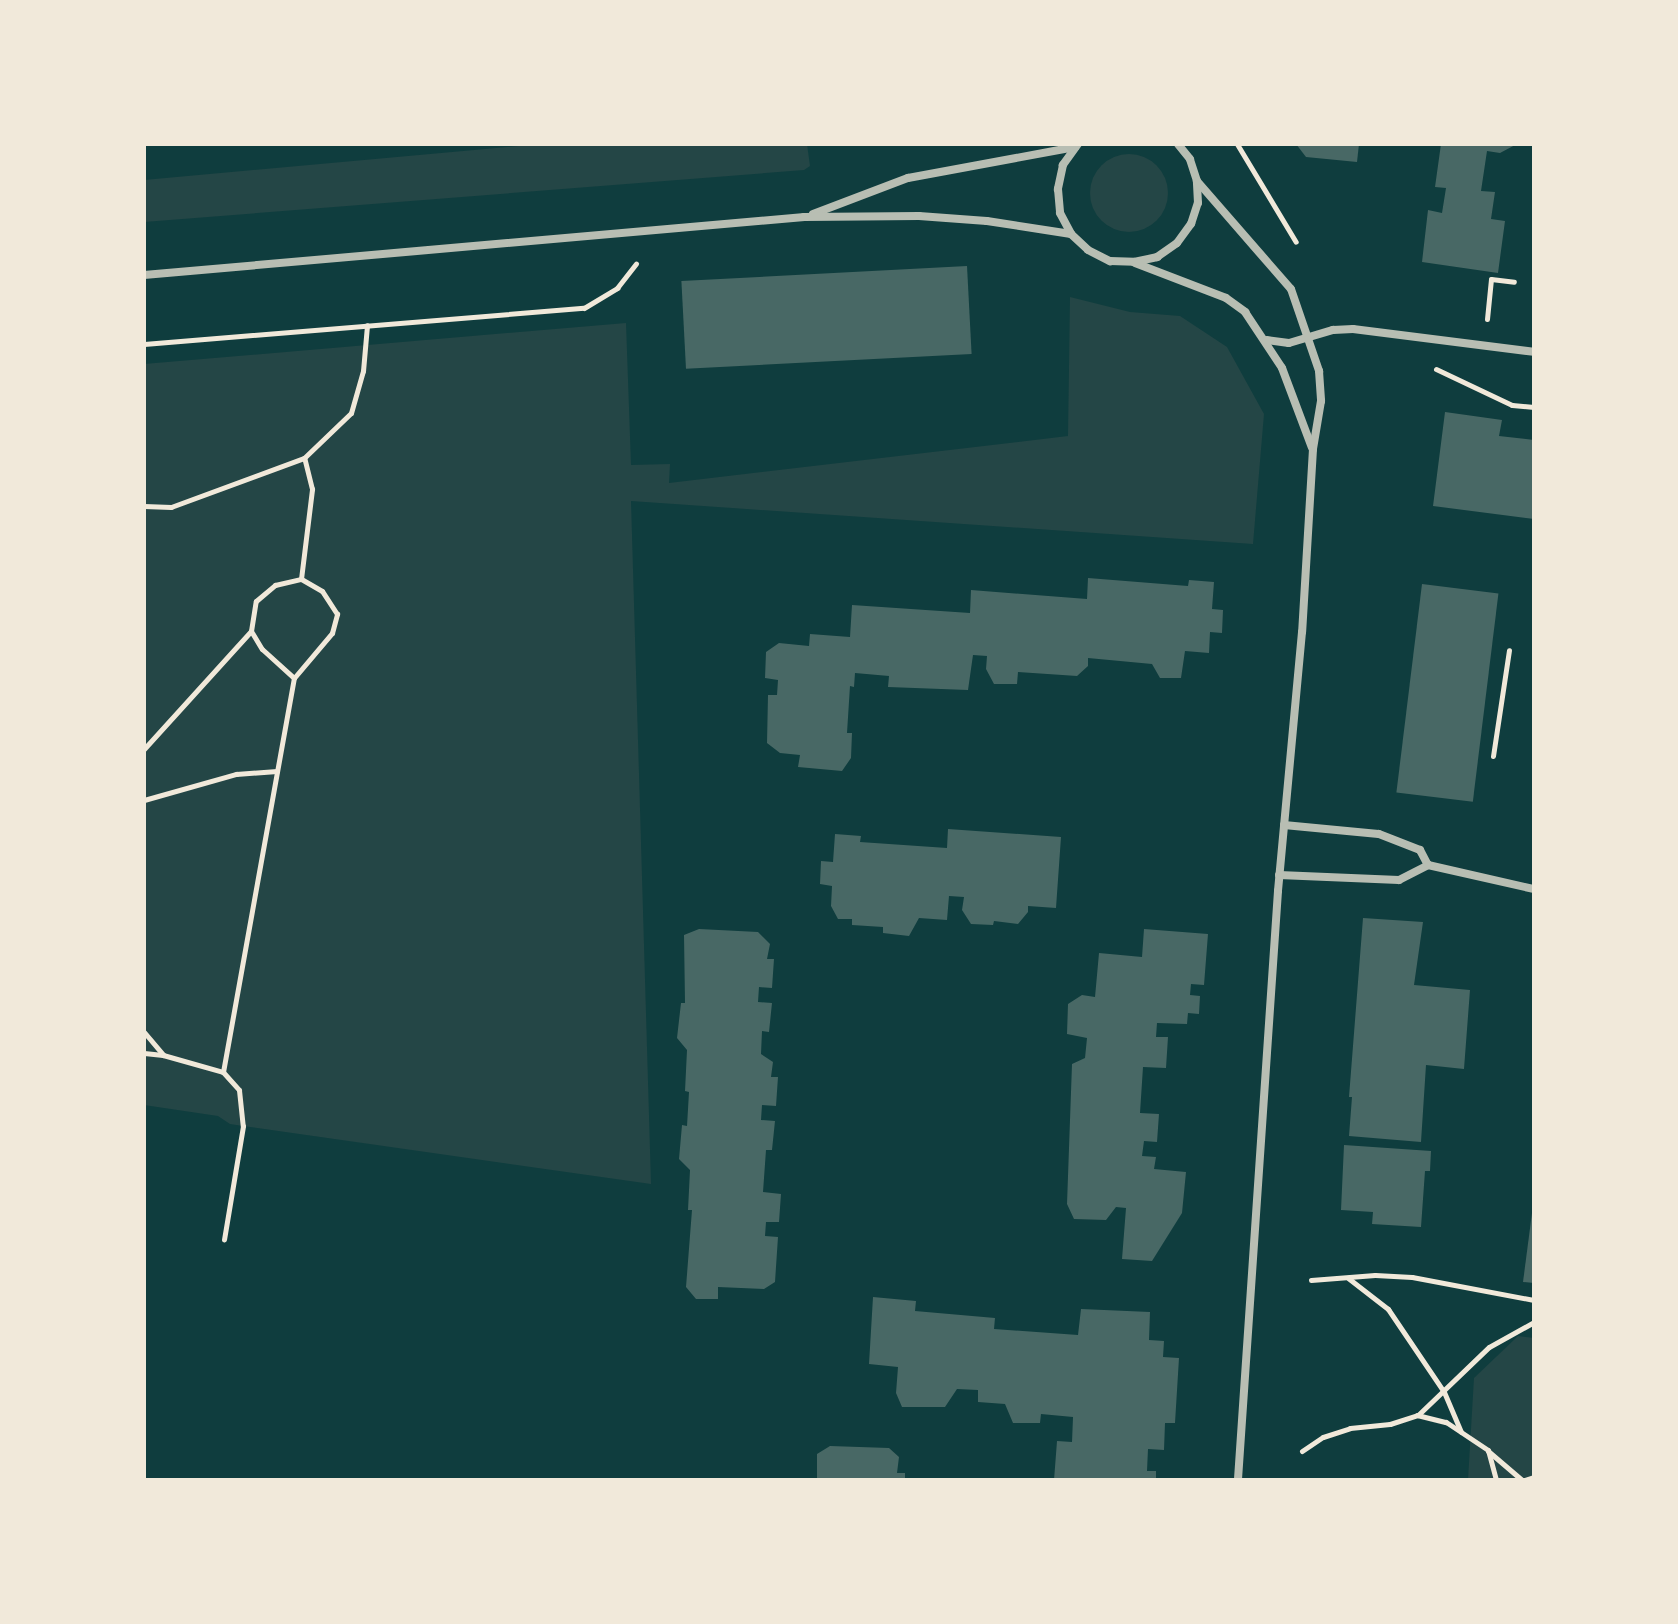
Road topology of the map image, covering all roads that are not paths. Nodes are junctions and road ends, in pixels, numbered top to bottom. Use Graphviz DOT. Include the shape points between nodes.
graph roads {
  1 [pos="1178,144"];
  2 [pos="1077,145"];
  3 [pos="1197,181"];
  4 [pos="804,217"];
  5 [pos="1071,234"];
  6 [pos="1134,262"];
  7 [pos="144,275"];
  8 [pos="1310,338"];
  9 [pos="1267,340"];
  10 [pos="1534,352"];
  11 [pos="1313,449"];
  12 [pos="1284,825"];
  13 [pos="1428,865"];
  14 [pos="1279,875"];
  15 [pos="1534,889"];
  16 [pos="1238,1480"];
  1 -- 3 [label="street"];
  2 -- 4 [label="street" via="908,178"];
  2 -- 5 [label="street" via="1063,165 1058,189 1060,213"];
  3 -- 6 [label="street" via="1198,203 1177,243 1157,257"];
  3 -- 8 [label="street" via="1291,289"];
  4 -- 5 [label="street" via="974,220"];
  4 -- 7 [label="street"];
  5 -- 6 [label="street" via="1110,261"];
  6 -- 9 [label="street" via="1226,298"];
  8 -- 9 [label="street" via="1289,343"];
  8 -- 10 [label="street" via="1353,329"];
  8 -- 11 [label="street" via="1321,401"];
  9 -- 11 [label="street"];
  11 -- 12 [label="street"];
  12 -- 13 [label="street" via="1379,834 1420,850"];
  12 -- 14 [label="street"];
  13 -- 14 [label="street" via="1399,880"];
  13 -- 15 [label="street"];
  14 -- 16 [label="street"];
}
